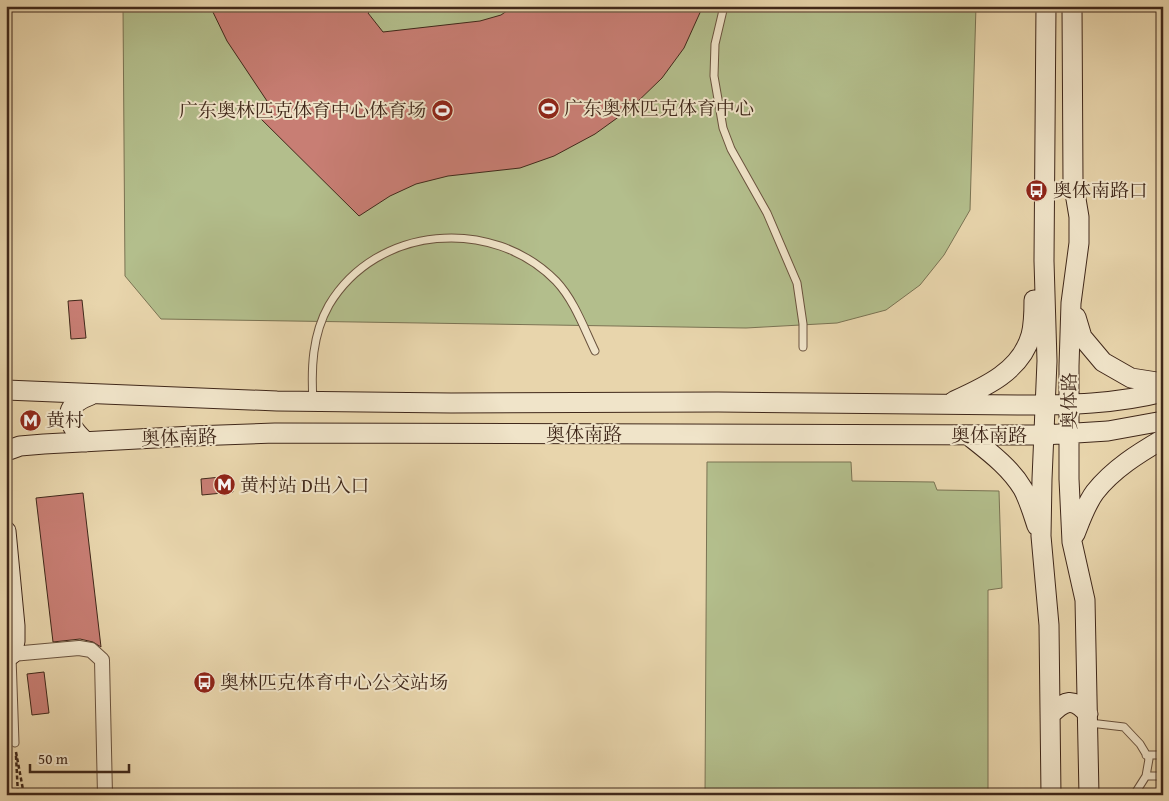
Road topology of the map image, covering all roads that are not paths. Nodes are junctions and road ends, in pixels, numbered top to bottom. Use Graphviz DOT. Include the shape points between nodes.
graph roads {
  1 [pos="724,6"];
  2 [pos="1046,6"];
  3 [pos="1072,6"];
  4 [pos="1045,134"];
  5 [pos="1072,135"];
  6 [pos="1044,261"];
  7 [pos="1072,303"];
  8 [pos="803,347"];
  9 [pos="595,351"];
  10 [pos="1163,383"];
  11 [pos="6,390"];
  12 [pos="1163,392"];
  13 [pos="91,395"];
  14 [pos="313,402"];
  15 [pos="914,403"];
  16 [pos="949,404"];
  17 [pos="1070,404"];
  18 [pos="1045,405"];
  19 [pos="1163,421"];
  20 [pos="1070,434"];
  21 [pos="910,435"];
  22 [pos="968,435"];
  23 [pos="1044,435"];
  24 [pos="1163,439"];
  25 [pos="86,442"];
  26 [pos="6,451"];
  27 [pos="6,531"];
  28 [pos="1041,536"];
  29 [pos="1072,542"];
  30 [pos="9,656"];
  31 [pos="1050,715"];
  32 [pos="1088,718"];
  33 [pos="15,743"];
  34 [pos="1146,755"];
  35 [pos="1163,755"];
  36 [pos="1146,776"];
  37 [pos="1163,776"];
  38 [pos="104,795"];
  39 [pos="1051,795"];
  40 [pos="1089,795"];
  41 [pos="1134,795"];
  1 -- 8 [label="lane" via="716,44 714,76 723,128 731,149 767,213 797,283"];
  2 -- 4 [label="street, 奥体路"];
  3 -- 5 [label="street, 奥体路"];
  4 -- 5 [label="street" via="1061,142"];
  4 -- 6 [label="street, 奥体路"];
  5 -- 7 [label="street, 奥体路" via="1073,181 1079,217"];
  6 -- 16 [label="street" via="1035,284 1031,336 1019,358 998,379"];
  6 -- 18 [label="street, 奥体路"];
  7 -- 10 [label="street" via="1082,337 1103,362 1131,378"];
  7 -- 17 [label="street, 奥体路"];
  9 -- 14 [label="lane" via="567,296 557,282 536,265 513,251 487,242 455,238 427,240 398,247 375,258 356,272 329,306 314,348 311,372"];
  11 -- 13 [label="street, 奥体南路"];
  12 -- 17 [label="street, 奥体南路"];
  13 -- 14 [label="street, 奥体南路"];
  13 -- 25 [label="street" via="78,400 70,408 73,426"];
  14 -- 15 [label="street, 奥体南路"];
  15 -- 16 [label="street, 奥体南路"];
  15 -- 21 [label="street" via="920,410 922,421"];
  16 -- 18 [label="street, 奥体南路"];
  17 -- 18 [label="street, 奥体南路"];
  17 -- 20 [label="street, 奥体路"];
  18 -- 23 [label="street, 奥体路"];
  19 -- 20 [label="street, 奥体南路"];
  20 -- 23 [label="street, 奥体南路"];
  20 -- 29 [label="street, 奥体路"];
  21 -- 22 [label="street, 奥体南路"];
  21 -- 25 [label="street, 奥体南路" via="275,433"];
  22 -- 23 [label="street, 奥体南路"];
  22 -- 28 [label="street" via="1006,468 1024,490"];
  23 -- 28 [label="street, 奥体路"];
  24 -- 29 [label="street" via="1117,470 1095,492"];
  25 -- 26 [label="street, 奥体南路" via="20,446"];
  27 -- 30 [label="street" via="15,626 15,641"];
  28 -- 31 [label="street, 奥体路" via="1049,625"];
  29 -- 32 [label="street, 奥体路" via="1085,600"];
  30 -- 33 [label="lane"];
  30 -- 38 [label="street" via="79,648 91,650 102,660"];
  31 -- 32 [label="street" via="1070,702 1075,703"];
  31 -- 39 [label="street, 奥体路"];
  32 -- 34 [label="lane" via="1124,727"];
  32 -- 40 [label="street, 奥体路"];
  34 -- 35 [label="lane"];
  34 -- 36 [label="lane" via="1149,759"];
  36 -- 37 [label="lane"];
  36 -- 41 [label="lane"];
}
